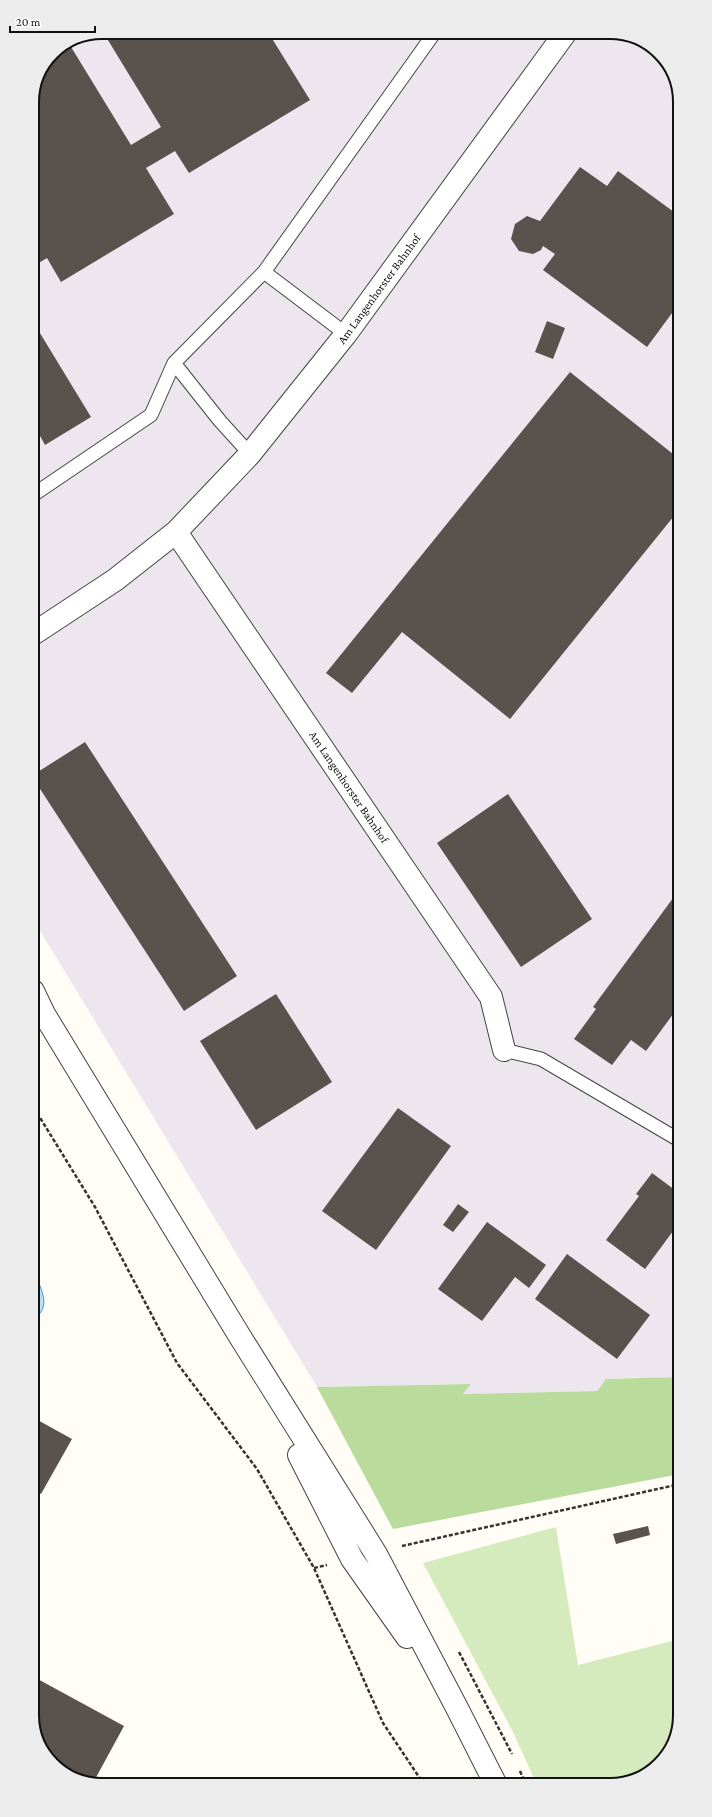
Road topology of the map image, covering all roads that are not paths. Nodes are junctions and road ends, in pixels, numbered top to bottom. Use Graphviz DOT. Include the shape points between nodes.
graph roads {
  1 [pos="430,39"];
  2 [pos="561,39"];
  3 [pos="264,272"];
  4 [pos="346,334"];
  5 [pos="174,363"];
  6 [pos="250,454"];
  7 [pos="39,491"];
  8 [pos="176,532"];
  9 [pos="39,630"];
  10 [pos="39,1007"];
  11 [pos="504,1050"];
  12 [pos="673,1136"];
  13 [pos="239,1335"];
  14 [pos="457,1708"];
  15 [pos="492,1778"];
  1 -- 3 [label="lane"];
  2 -- 4 [label="street, Am Langenhorster Bahnhof"];
  3 -- 4 [label="lane"];
  3 -- 5 [label="lane"];
  4 -- 6 [label="street, Am Langenhorster Bahnhof"];
  5 -- 6 [label="lane" via="220,422"];
  5 -- 7 [label="lane" via="151,415"];
  6 -- 8 [label="street, Am Langenhorster Bahnhof"];
  8 -- 9 [label="street, Am Langenhorster Bahnhof" via="115,580"];
  8 -- 11 [label="street, Am Langenhorster Bahnhof" via="491,997"];
  10 -- 13 [label="street"];
  11 -- 12 [label="lane" via="541,1059"];
  13 -- 14 [label="street" via="376,1554"];
  13 -- 14 [label="street" via="352,1559"];
  14 -- 15 [label="street"];
}
